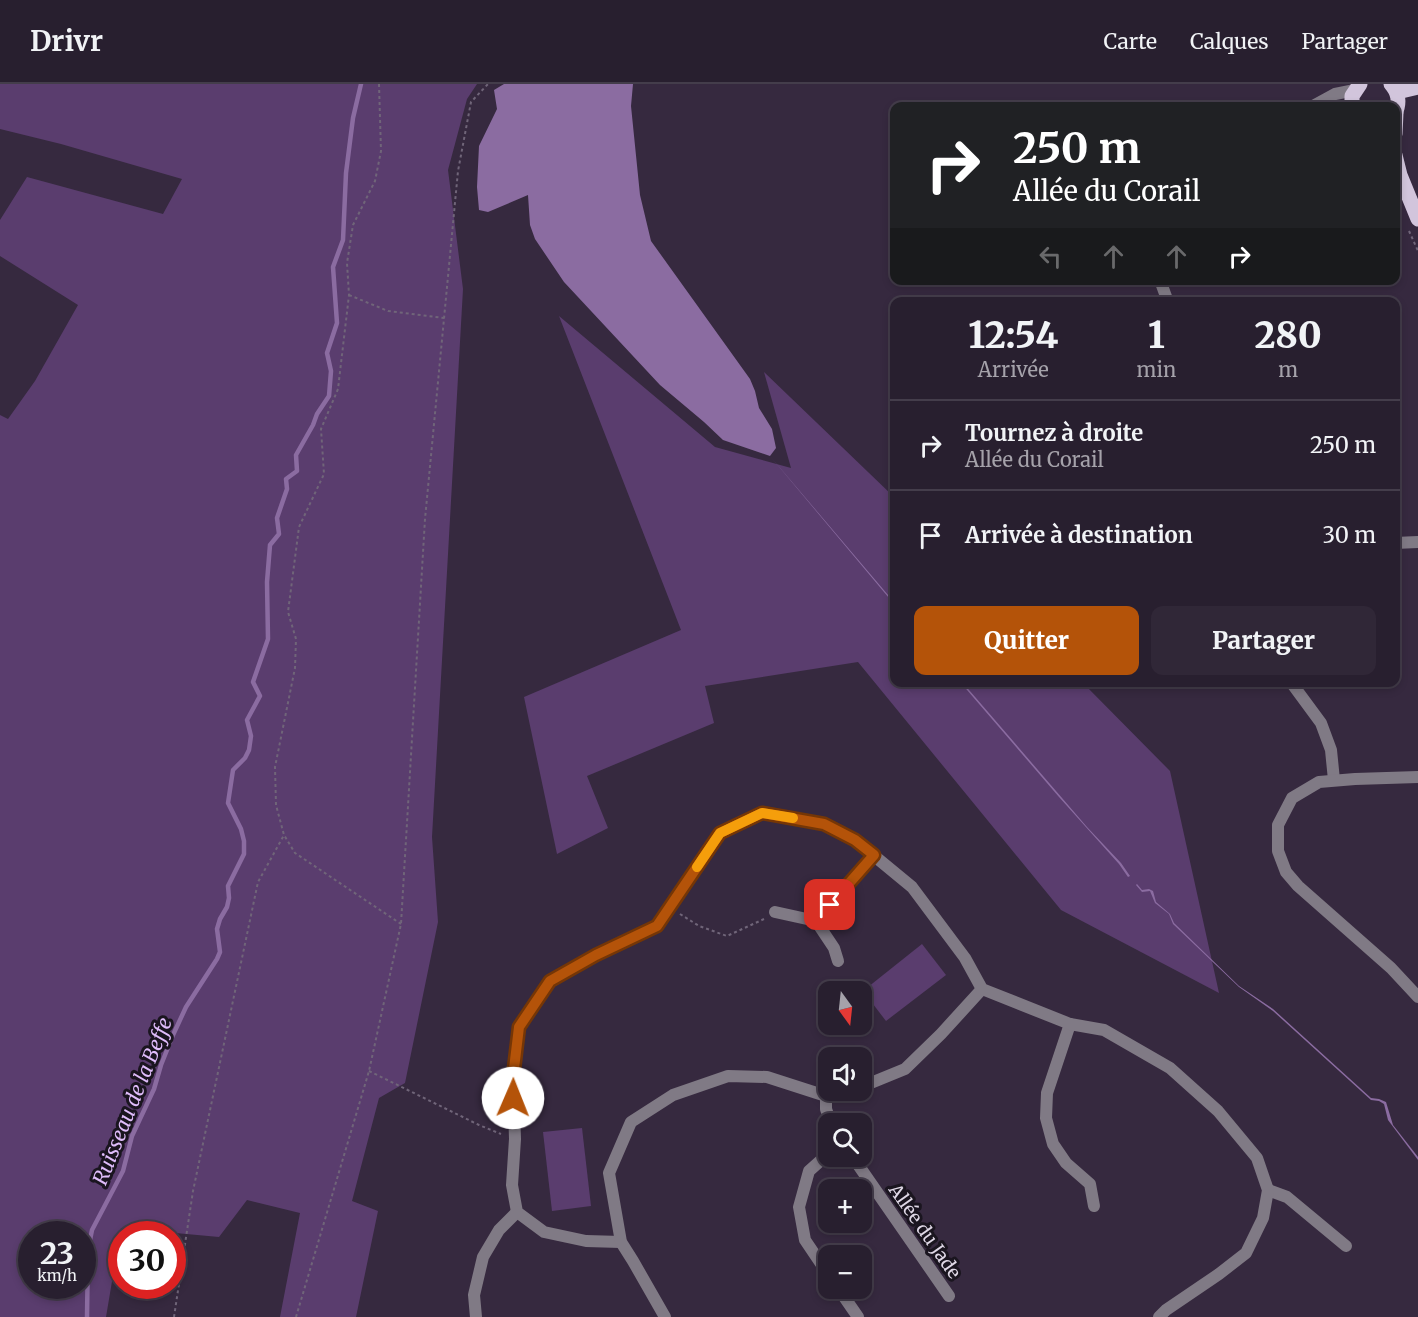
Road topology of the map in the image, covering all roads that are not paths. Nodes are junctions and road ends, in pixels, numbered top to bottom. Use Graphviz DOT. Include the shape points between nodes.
graph roads {
  1 [pos="1357,87"];
  2 [pos="1418,87"];
  3 [pos="1394,88"];
  4 [pos="1320,102"];
  5 [pos="1353,102"];
  6 [pos="1398,102"];
  7 [pos="1400,179"];
  8 [pos="1418,219"];
  9 [pos="1418,542"];
  10 [pos="1400,543"];
  11 [pos="1295,687"];
  12 [pos="1418,777"];
  13 [pos="1334,780"];
  14 [pos="874,855"];
  15 [pos="775,912"];
  16 [pos="816,921"];
  17 [pos="838,961"];
  18 [pos="981,989"];
  19 [pos="1418,997"];
  20 [pos="1070,1024"];
  21 [pos="872,1083"];
  22 [pos="818,1093"];
  23 [pos="818,1162"];
  24 [pos="860,1167"];
  25 [pos="1268,1190"];
  26 [pos="1094,1206"];
  27 [pos="517,1212"];
  28 [pos="621,1242"];
  29 [pos="1347,1246"];
  30 [pos="818,1259"];
  31 [pos="949,1296"];
  32 [pos="846,1299"];
  33 [pos="476,1317"];
  34 [pos="665,1317"];
  35 [pos="858,1317"];
  36 [pos="1159,1317"];
  1 -- 4 [label="street"];
  1 -- 5 [label="main road"];
  2 -- 3 [label="main road"];
  3 -- 6 [label="main road"];
  7 -- 8 [label="main road"];
  9 -- 10 [label="street"];
  11 -- 13 [label="street" via="1322,723 1331,750"];
  12 -- 13 [label="street"];
  13 -- 19 [label="street" via="1319,782 1292,798 1287,807 1278,825 1278,851 1286,872"];
  14 -- 16 [label="street"];
  14 -- 18 [label="street" via="912,888 965,958"];
  14 -- 27 [label="street" via="824,824 762,813 720,833 657,926 550,981 519,1027 513,1077 512,1185"];
  15 -- 16 [label="street"];
  16 -- 17 [label="street"];
  18 -- 20 [label="street"];
  18 -- 21 [label="street" via="906,1069"];
  20 -- 25 [label="street" via="1104,1030 1170,1068 1218,1111 1257,1158"];
  20 -- 26 [label="street" via="1047,1093 1046,1118 1053,1144 1090,1184"];
  22 -- 28 [label="street" via="767,1077 728,1076 673,1095 631,1122 609,1173"];
  23 -- 30 [label="street" via="808,1171 798,1207 805,1240"];
  24 -- 31 [label="street, Allée du Jade"];
  25 -- 29 [label="street" via="1287,1197"];
  25 -- 36 [label="street" via="1263,1218 1246,1252"];
  27 -- 28 [label="street" via="544,1232 586,1241"];
  27 -- 33 [label="street" via="499,1230 483,1257 474,1295"];
  28 -- 34 [label="street"];
  32 -- 35 [label="street"];
}
